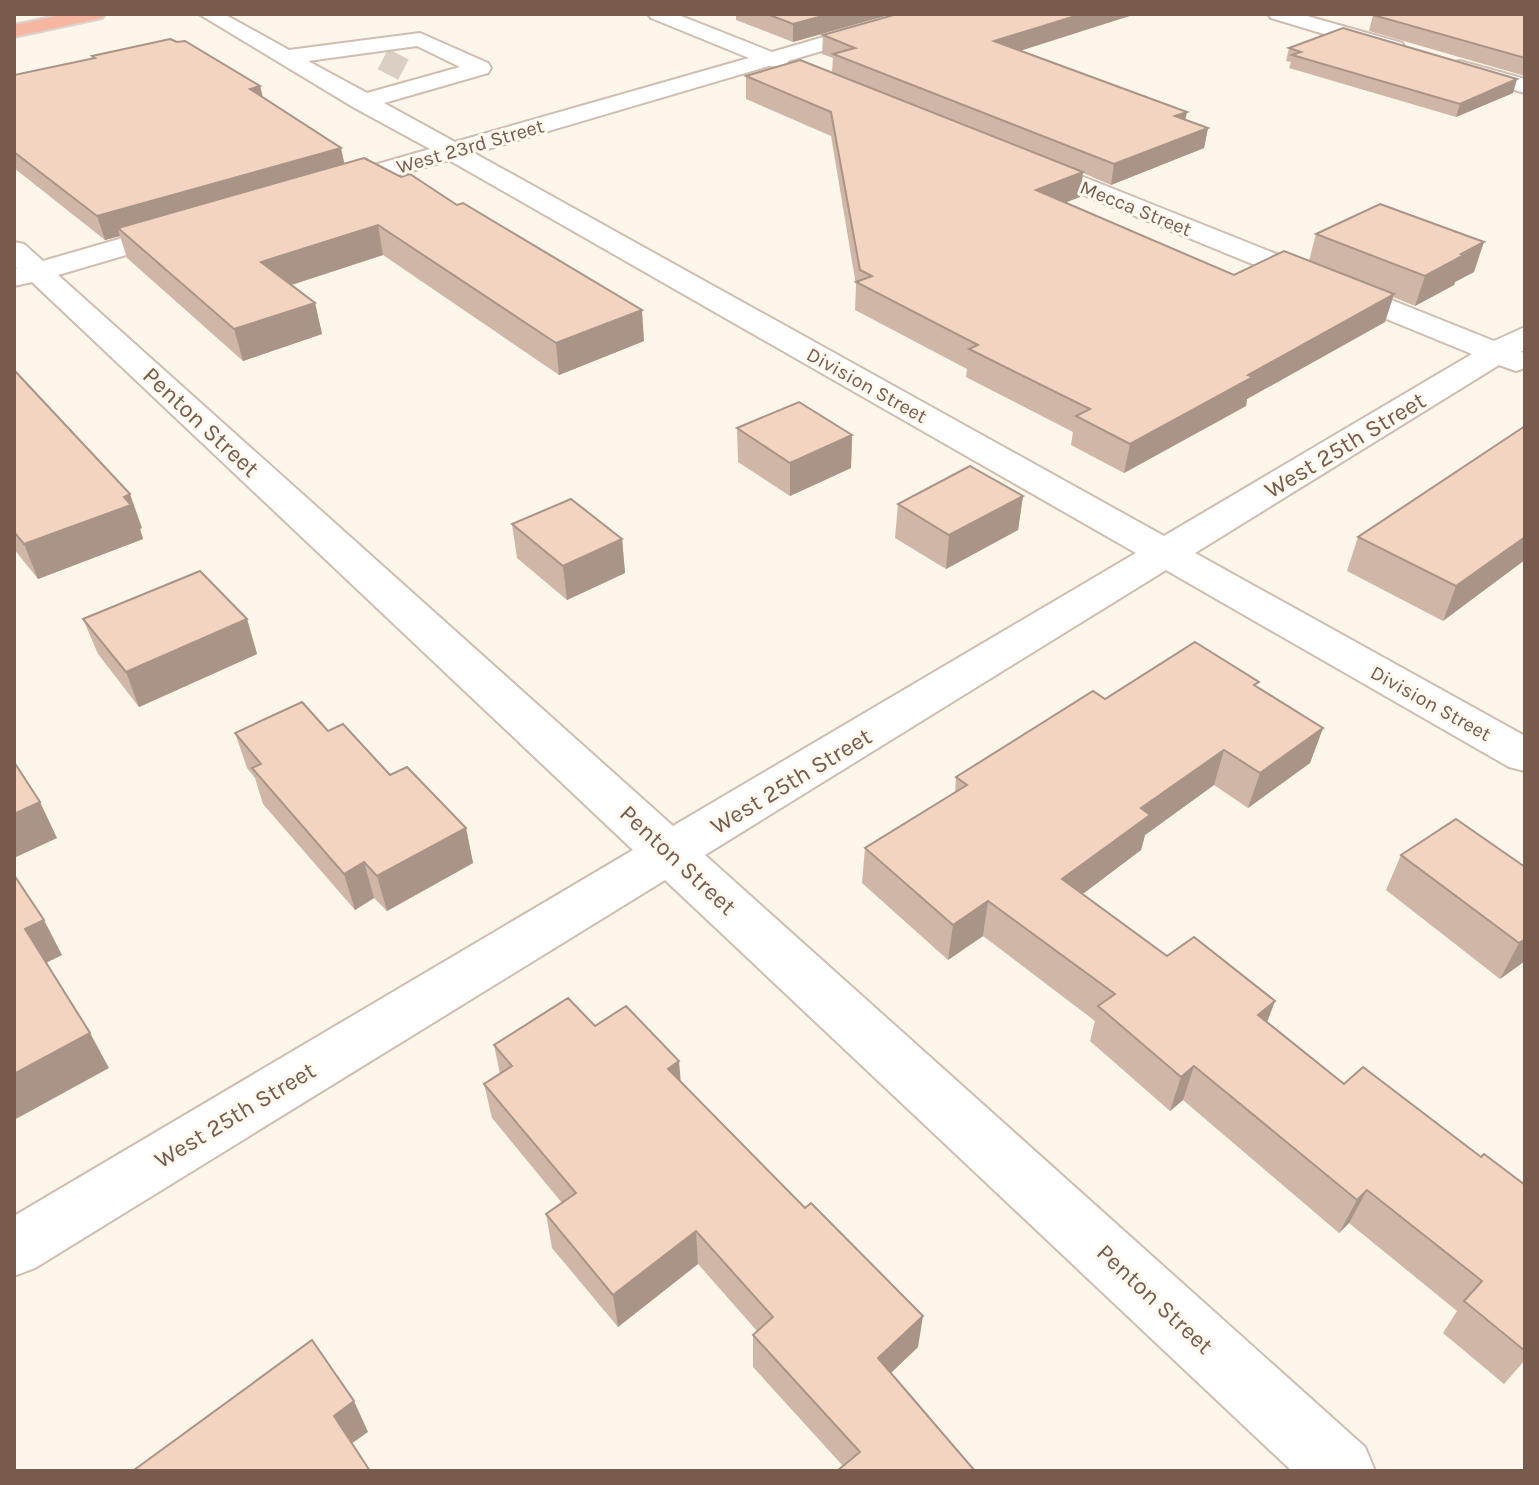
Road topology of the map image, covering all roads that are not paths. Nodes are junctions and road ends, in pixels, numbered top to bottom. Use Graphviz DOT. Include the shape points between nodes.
graph roads {
  1 [pos="95,14"];
  2 [pos="209,14"];
  3 [pos="658,14"];
  4 [pos="926,14"];
  5 [pos="1278,14"];
  6 [pos="14,31"];
  7 [pos="356,46"];
  8 [pos="1411,53"];
  9 [pos="286,57"];
  10 [pos="383,59"];
  11 [pos="771,59"];
  12 [pos="1440,62"];
  13 [pos="406,71"];
  14 [pos="809,75"];
  15 [pos="429,83"];
  16 [pos="1525,86"];
  17 [pos="361,102"];
  18 [pos="452,151"];
  19 [pos="998,152"];
  20 [pos="308,193"];
  21 [pos="203,224"];
  22 [pos="22,267"];
  23 [pos="1515,352"];
  24 [pos="1166,554"];
  25 [pos="1525,756"];
  26 [pos="671,853"];
  27 [pos="14,1248"];
  28 [pos="1341,1471"];
  1 -- 6 [label="highway"];
  2 -- 9 [label="street, Division Street"];
  3 -- 11 [label="street"];
  4 -- 11 [label="street, West 23rd Street"];
  5 -- 8 [label="street"];
  7 -- 9 [label="street"];
  7 -- 10 [label="street"];
  7 -- 15 [label="street" via="420,39 480,68"];
  9 -- 17 [label="street, Division Street"];
  11 -- 14 [label="street"];
  11 -- 18 [label="street, West 23rd Street"];
  12 -- 16 [label="street"];
  13 -- 15 [label="street"];
  15 -- 17 [label="street"];
  17 -- 18 [label="street, Division Street"];
  18 -- 20 [label="street, West 23rd Street"];
  18 -- 24 [label="street, Division Street"];
  19 -- 23 [label="street, Mecca Street"];
  21 -- 22 [label="street"];
  22 -- 26 [label="street, Penton Street"];
  23 -- 24 [label="street, West 25th Street"];
  24 -- 25 [label="street, Division Street"];
  24 -- 26 [label="street, West 25th Street"];
  26 -- 27 [label="street, West 25th Street"];
  26 -- 28 [label="street, Penton Street"];
}
